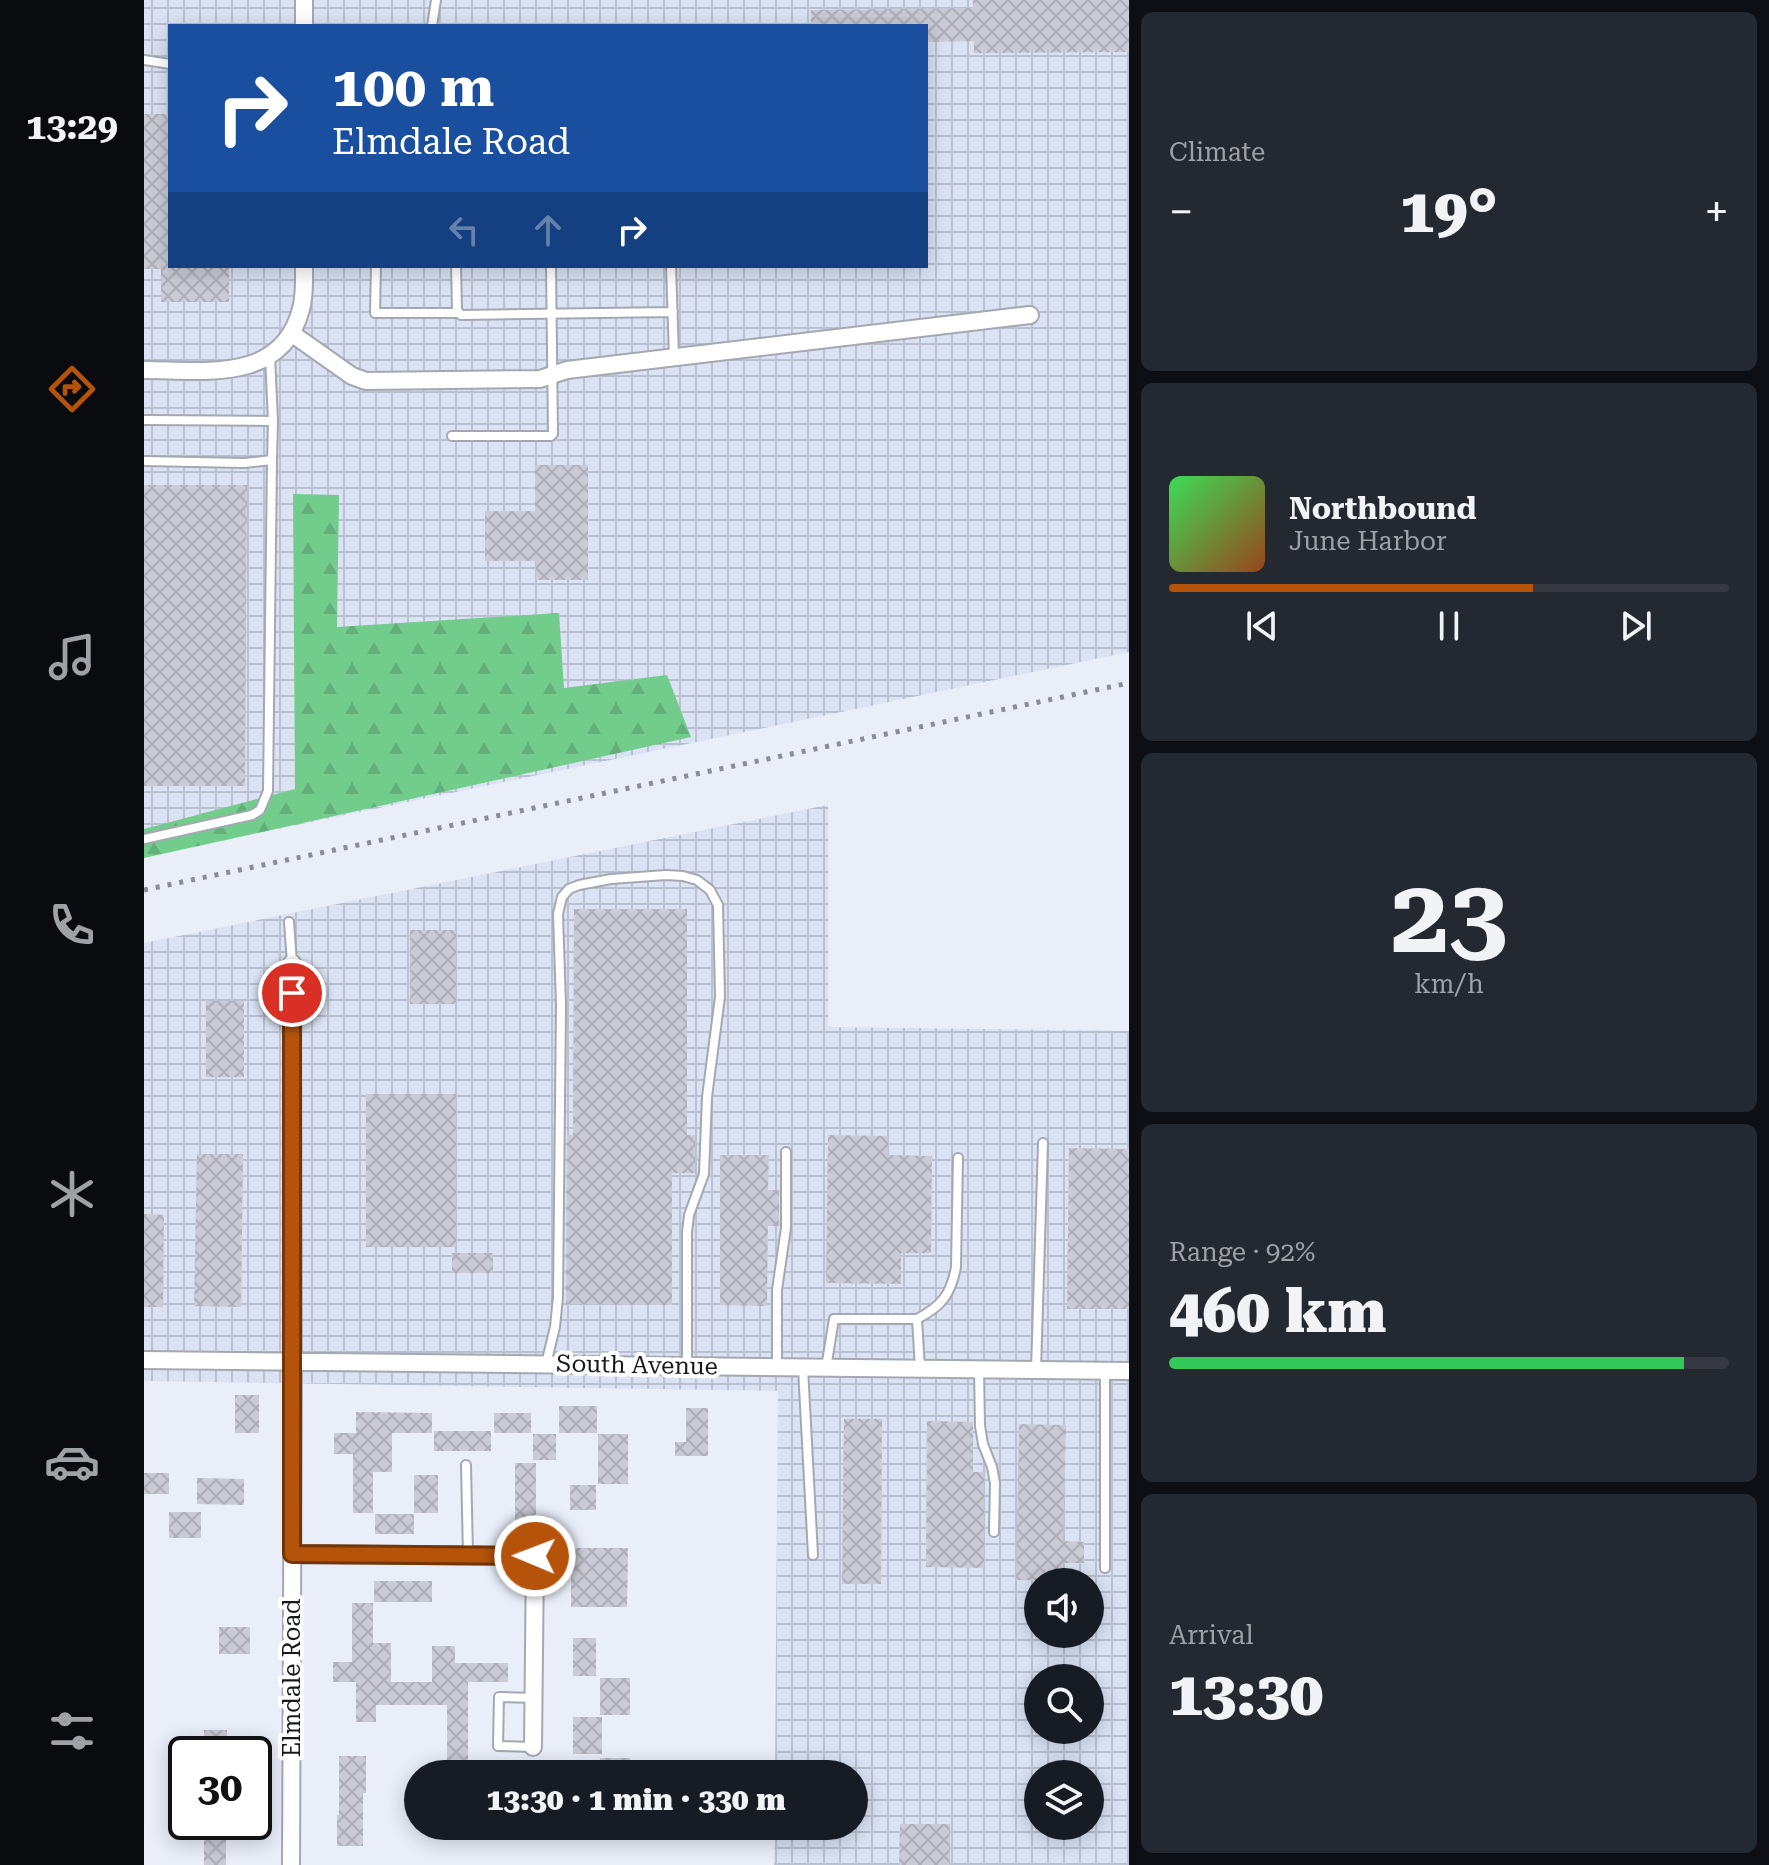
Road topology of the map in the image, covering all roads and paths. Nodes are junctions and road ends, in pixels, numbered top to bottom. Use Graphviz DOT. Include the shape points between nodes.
graph roads {
  1 [pos="304,0"];
  2 [pos="436,0"];
  3 [pos="304,24"];
  4 [pos="432,24"];
  5 [pos="144,60"];
  6 [pos="168,64"];
  7 [pos="304,268"];
  8 [pos="376,268"];
  9 [pos="456,268"];
  10 [pos="551,268"];
  11 [pos="671,268"];
  12 [pos="673,312"];
  13 [pos="458,313"];
  14 [pos="552,314"];
  15 [pos="1030,315"];
  16 [pos="291,333"];
  17 [pos="270,356"];
  18 [pos="674,357"];
  19 [pos="144,370"];
  20 [pos="554,374"];
  21 [pos="144,420"];
  22 [pos="273,421"];
  23 [pos="452,436"];
  24 [pos="272,460"];
  25 [pos="144,461"];
  26 [pos="144,839"];
  27 [pos="289,922"];
  28 [pos="292,963"];
  29 [pos="1043,1143"];
  30 [pos="786,1152"];
  31 [pos="958,1158"];
  32 [pos="917,1319"];
  33 [pos="144,1360"];
  34 [pos="293,1362"];
  35 [pos="546,1364"];
  36 [pos="687,1366"];
  37 [pos="777,1367"];
  38 [pos="803,1367"];
  39 [pos="826,1368"];
  40 [pos="920,1369"];
  41 [pos="979,1369"];
  42 [pos="1036,1370"];
  43 [pos="1105,1371"];
  44 [pos="1129,1371"];
  45 [pos="466,1465"];
  46 [pos="994,1532"];
  47 [pos="292,1554"];
  48 [pos="468,1555"];
  49 [pos="813,1555"];
  50 [pos="1105,1568"];
  51 [pos="534,1698"];
  52 [pos="533,1747"];
  53 [pos="291,1865"];
  1 -- 3 [label="street"];
  2 -- 4 [label="lane"];
  5 -- 6 [label="lane"];
  7 -- 16 [label="street" via="302,309"];
  8 -- 13 [label="lane" via="375,313"];
  9 -- 13 [label="lane"];
  10 -- 14 [label="lane"];
  11 -- 12 [label="lane"];
  12 -- 14 [label="lane"];
  12 -- 18 [label="lane"];
  13 -- 14 [label="lane"];
  14 -- 20 [label="lane"];
  15 -- 18 [label="street"];
  16 -- 17 [label="street"];
  16 -- 20 [label="street" via="366,381 540,379"];
  17 -- 19 [label="street" via="232,369"];
  17 -- 22 [label="lane"];
  18 -- 20 [label="street"];
  20 -- 23 [label="lane" via="551,436"];
  21 -- 22 [label="lane"];
  22 -- 24 [label="lane"];
  24 -- 25 [label="lane"];
  24 -- 26 [label="lane" via="268,791 252,815"];
  27 -- 28 [label="lane"];
  28 -- 34 [label="street, Elmdale Road"];
  29 -- 42 [label="lane"];
  30 -- 37 [label="lane"];
  31 -- 32 [label="lane" via="953,1284 946,1298"];
  32 -- 39 [label="lane" via="834,1319"];
  32 -- 40 [label="lane"];
  33 -- 34 [label="street, South Avenue"];
  34 -- 35 [label="street, South Avenue"];
  34 -- 47 [label="street, Elmdale Road"];
  35 -- 36 [label="street, South Avenue"];
  35 -- 36 [label="lane" via="558,1297 562,897 579,885 666,875 697,880 710,890 718,905 720,934 720,997 704,1174 687,1232"];
  36 -- 37 [label="street, South Avenue"];
  37 -- 38 [label="street, South Avenue"];
  38 -- 39 [label="street, South Avenue"];
  38 -- 49 [label="lane"];
  39 -- 40 [label="street, South Avenue"];
  40 -- 41 [label="street, South Avenue"];
  41 -- 42 [label="street, South Avenue"];
  41 -- 46 [label="lane" via="980,1426 995,1483"];
  42 -- 43 [label="street, South Avenue"];
  43 -- 44 [label="street, South Avenue"];
  43 -- 50 [label="lane"];
  45 -- 48 [label="lane"];
  47 -- 48 [label="street"];
  47 -- 53 [label="street, Elmdale Road"];
  48 -- 51 [label="street" via="535,1556"];
  51 -- 52 [label="street"];
  51 -- 52 [label="lane" via="499,1697 498,1710 498,1746"];
}
